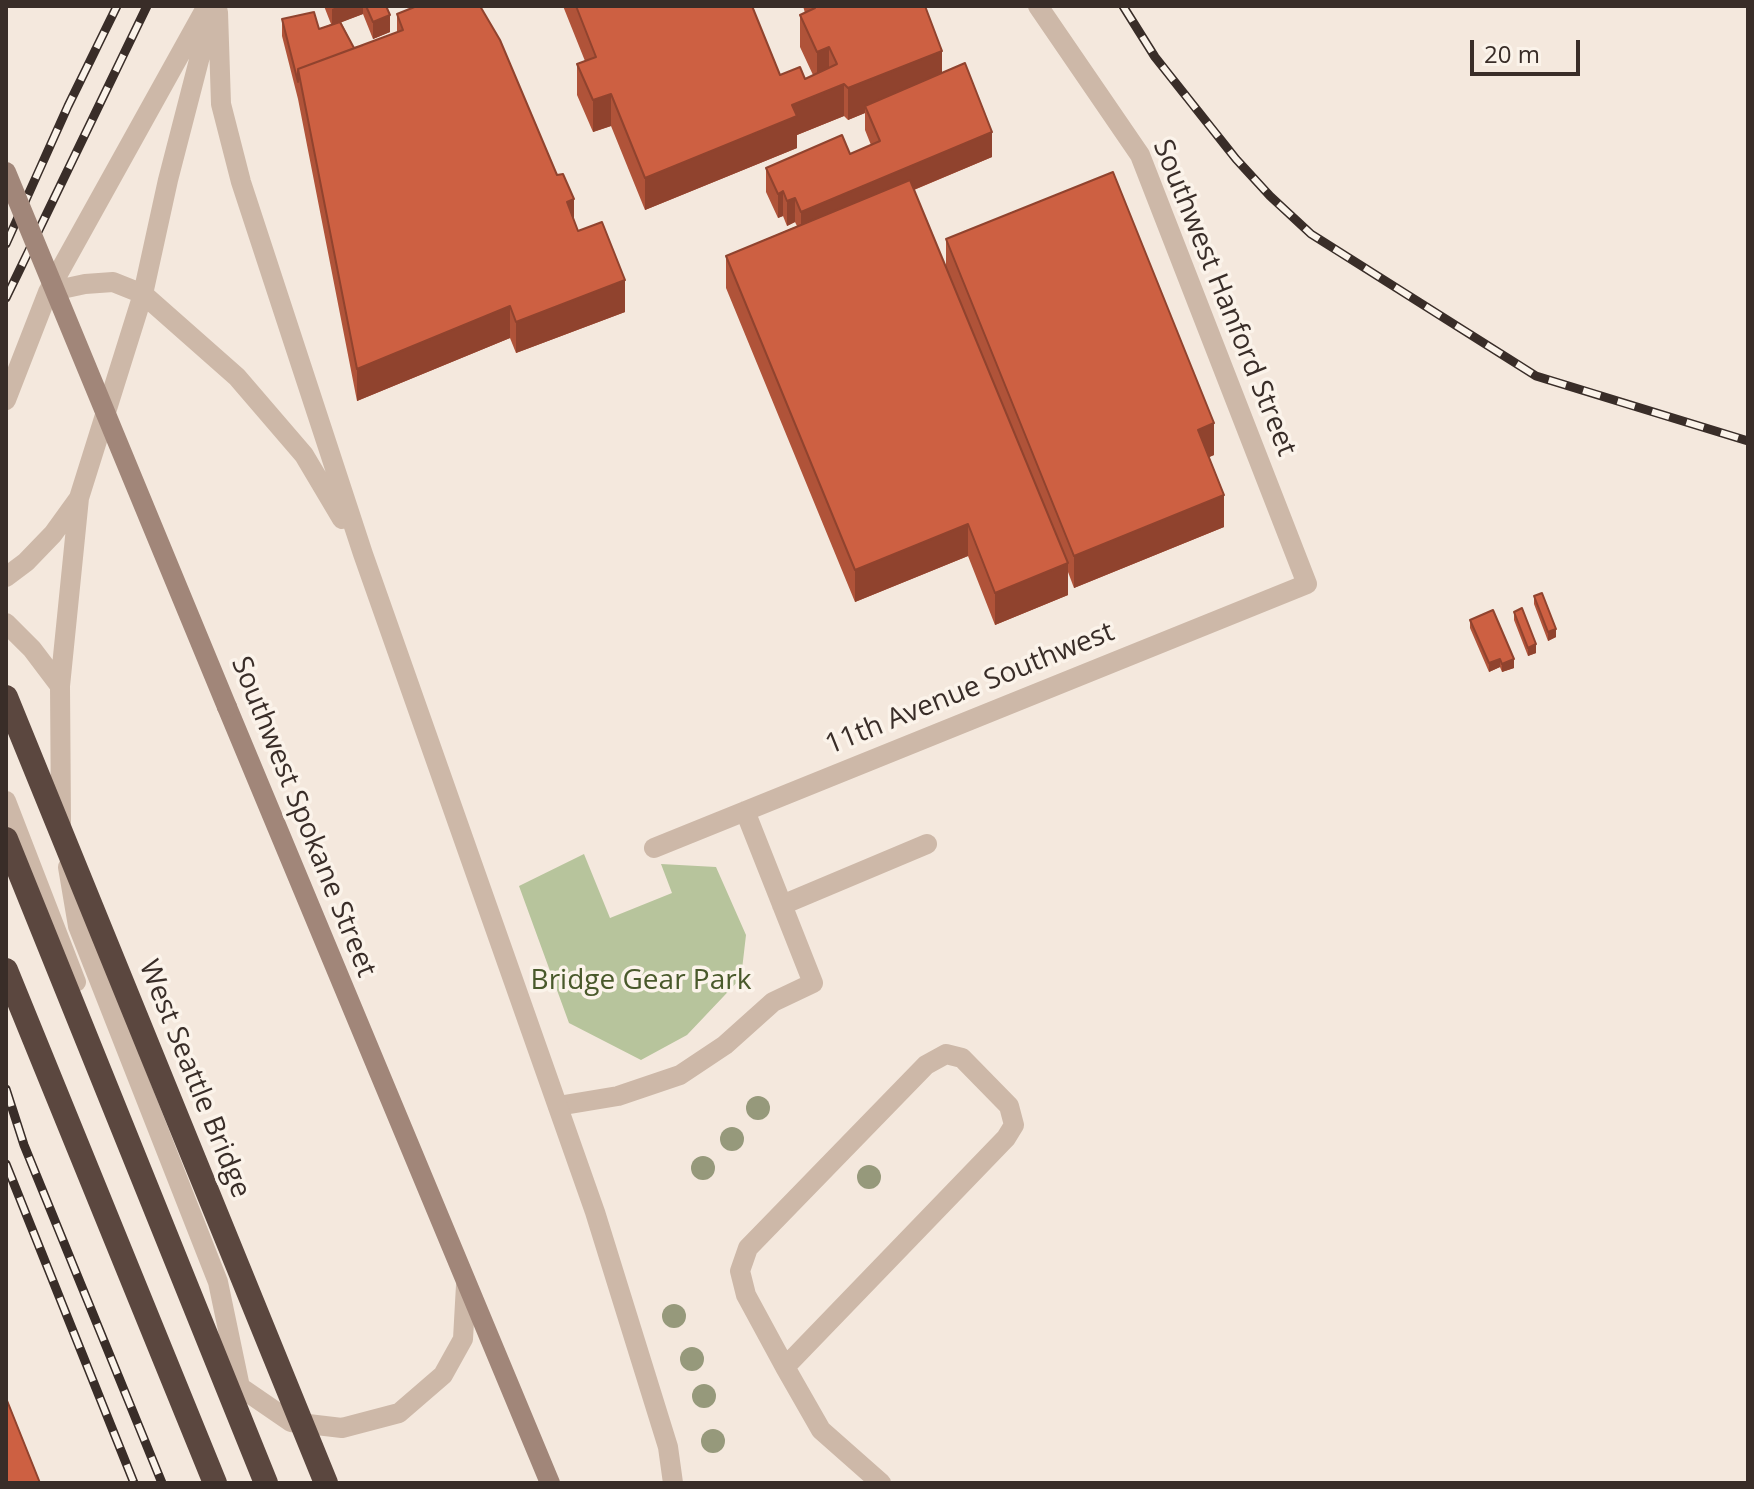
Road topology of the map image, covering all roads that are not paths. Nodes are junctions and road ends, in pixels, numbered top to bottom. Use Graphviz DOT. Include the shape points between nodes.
graph roads {
  1 [pos="213,6"];
  2 [pos="1038,6"];
  3 [pos="6,172"];
  4 [pos="48,292"];
  5 [pos="143,294"];
  6 [pos="6,400"];
  7 [pos="79,498"];
  8 [pos="363,554"];
  9 [pos="6,577"];
  10 [pos="1307,584"];
  11 [pos="6,623"];
  12 [pos="60,686"];
  13 [pos="6,697"];
  14 [pos="6,801"];
  15 [pos="745,811"];
  16 [pos="6,839"];
  17 [pos="927,844"];
  18 [pos="654,848"];
  19 [pos="782,905"];
  20 [pos="6,970"];
  21 [pos="558,1106"];
  22 [pos="466,1285"];
  23 [pos="785,1367"];
  24 [pos="240,1387"];
  25 [pos="215,1483"];
  26 [pos="266,1483"];
  27 [pos="278,1483"];
  28 [pos="326,1483"];
  29 [pos="550,1483"];
  30 [pos="673,1483"];
  31 [pos="881,1483"];
  1 -- 4 [label="street"];
  1 -- 5 [label="street"];
  1 -- 8 [label="street" via="221,104 241,182"];
  2 -- 10 [label="street, Southwest Hanford Street" via="1140,155"];
  3 -- 22 [label="main road, Southwest Spokane Street, bridge"];
  4 -- 5 [label="street" via="113,282"];
  4 -- 6 [label="street"];
  5 -- 7 [label="street"];
  5 -- 8 [label="street" via="237,377 304,455"];
  7 -- 9 [label="street" via="53,534"];
  7 -- 12 [label="street"];
  8 -- 21 [label="street"];
  10 -- 15 [label="street, 11th Avenue Southwest"];
  11 -- 12 [label="street"];
  12 -- 24 [label="street" via="60,818 78,926 218,1282"];
  13 -- 28 [label="highway, West Seattle Bridge, bridge"];
  14 -- 24 [label="street" via="196,1289"];
  15 -- 18 [label="street, 11th Avenue Southwest"];
  15 -- 19 [label="street"];
  16 -- 26 [label="highway"];
  17 -- 19 [label="street"];
  19 -- 21 [label="street" via="813,983 773,1002 725,1045 680,1075 618,1096"];
  20 -- 25 [label="highway"];
  21 -- 30 [label="street" via="668,1447"];
  22 -- 24 [label="street" via="463,1339 443,1375 399,1413 342,1428 291,1422"];
  22 -- 29 [label="main road, Southwest Spokane Street"];
  23 -- 23 [label="street" via="1014,1125 1009,1106 962,1058 946,1054 926,1065 748,1248 740,1271 746,1295"];
  23 -- 31 [label="street" via="821,1430"];
  24 -- 27 [label="street"];
}
